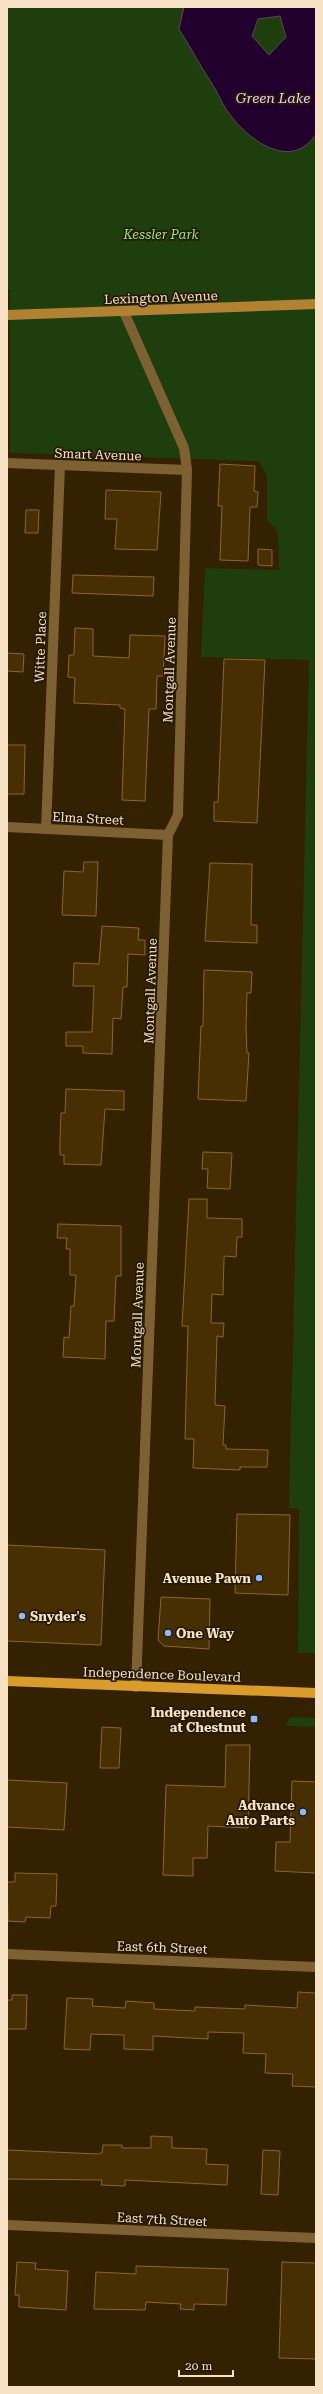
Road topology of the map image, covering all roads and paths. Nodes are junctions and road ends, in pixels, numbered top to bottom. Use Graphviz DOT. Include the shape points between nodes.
graph roads {
  1 [pos="316,304"];
  2 [pos="124,312"];
  3 [pos="7,315"];
  4 [pos="7,463"];
  5 [pos="60,465"];
  6 [pos="187,470"];
  7 [pos="7,827"];
  8 [pos="46,829"];
  9 [pos="168,835"];
  10 [pos="7,1681"];
  11 [pos="136,1687"];
  12 [pos="316,1692"];
  13 [pos="7,1954"];
  14 [pos="316,1967"];
  15 [pos="7,2225"];
  16 [pos="316,2238"];
  1 -- 2 [label="street, Lexington Avenue"];
  2 -- 3 [label="street, Lexington Avenue"];
  2 -- 6 [label="street, Montgall Avenue" via="184,448"];
  4 -- 5 [label="street, Smart Avenue"];
  5 -- 6 [label="street, Smart Avenue"];
  5 -- 8 [label="street, Witte Place"];
  6 -- 9 [label="street, Montgall Avenue" via="178,815"];
  7 -- 8 [label="street, Elma Street"];
  8 -- 9 [label="street, Elma Street"];
  9 -- 11 [label="street, Montgall Avenue"];
  10 -- 11 [label="main road, Independence Boulevard"];
  11 -- 12 [label="main road, Independence Boulevard"];
  13 -- 14 [label="street, East 6th Street"];
  15 -- 16 [label="street, East 7th Street"];
}
